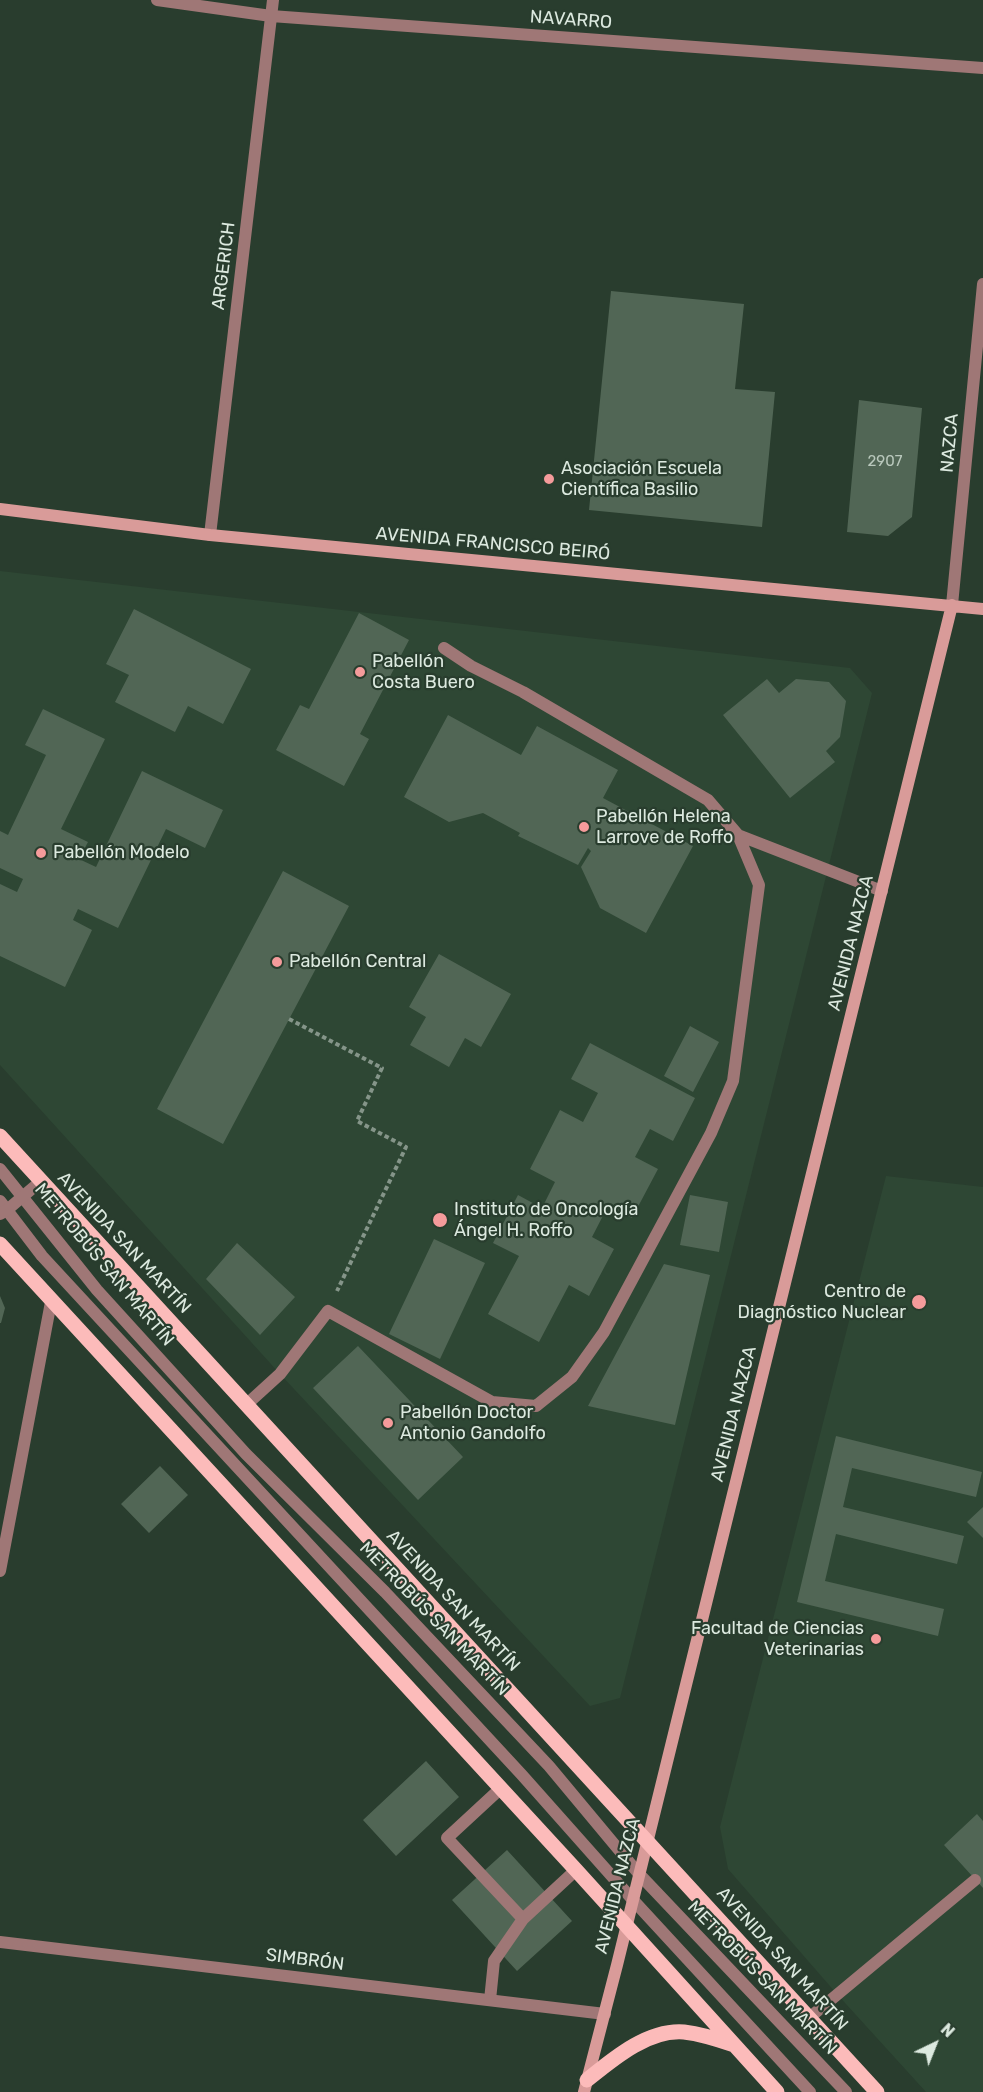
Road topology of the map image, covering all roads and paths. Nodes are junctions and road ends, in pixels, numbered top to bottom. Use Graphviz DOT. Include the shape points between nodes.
graph roads {
  1 [pos="157,0"];
  2 [pos="273,0"];
  3 [pos="271,15"];
  4 [pos="983,68"];
  5 [pos="983,284"];
  6 [pos="0,509"];
  7 [pos="210,535"];
  8 [pos="952,605"];
  9 [pos="983,609"];
  10 [pos="444,648"];
  11 [pos="738,835"];
  12 [pos="882,891"];
  13 [pos="289,1019"];
  14 [pos="0,1136"];
  15 [pos="0,1169"];
  16 [pos="41,1182"];
  17 [pos="24,1197"];
  18 [pos="2,1208"];
  19 [pos="0,1244"];
  20 [pos="51,1302"];
  21 [pos="328,1311"];
  22 [pos="246,1405"];
  23 [pos="0,1571"];
  24 [pos="500,1789"];
  25 [pos="647,1840"];
  26 [pos="576,1870"];
  27 [pos="639,1874"];
  28 [pos="975,1880"];
  29 [pos="633,1900"];
  30 [pos="523,1919"];
  31 [pos="626,1925"];
  32 [pos="0,1942"];
  33 [pos="490,2000"];
  34 [pos="605,2014"];
  35 [pos="809,2018"];
  36 [pos="735,2045"];
  37 [pos="585,2086"];
  38 [pos="777,2092"];
  39 [pos="810,2092"];
  40 [pos="846,2092"];
  41 [pos="877,2092"];
  1 -- 3 [label="street, NAVARRO"];
  2 -- 3 [label="street, ARGERICH"];
  3 -- 4 [label="street, NAVARRO"];
  3 -- 7 [label="street, ARGERICH"];
  5 -- 8 [label="street, NAZCA"];
  6 -- 7 [label="main road, AVENIDA FRANCISCO BEIRÓ"];
  7 -- 8 [label="main road, AVENIDA FRANCISCO BEIRÓ"];
  8 -- 9 [label="main road, AVENIDA FRANCISCO BEIRÓ"];
  8 -- 12 [label="main road, AVENIDA NAZCA"];
  10 -- 11 [label="street" via="708,800"];
  11 -- 12 [label="street"];
  11 -- 21 [label="street" via="759,885 733,1081 711,1133 610,1322 572,1377 536,1406 492,1402"];
  12 -- 25 [label="main road, AVENIDA NAZCA"];
  13 -- 21 [label="path" via="382,1068 357,1121 406,1147"];
  14 -- 16 [label="main road, AVENIDA SAN MARTÍN"];
  15 -- 17 [label="street, METROBÚS SAN MARTÍN"];
  16 -- 17 [label="street"];
  16 -- 22 [label="main road, AVENIDA SAN MARTÍN"];
  17 -- 18 [label="street"];
  17 -- 27 [label="street, METROBÚS SAN MARTÍN" via="96,1290 246,1454 385,1592 549,1766"];
  18 -- 29 [label="street, METROBÚS SAN MARTÍN"];
  19 -- 20 [label="main road"];
  20 -- 23 [label="street"];
  20 -- 24 [label="main road"];
  21 -- 22 [label="street" via="279,1374"];
  22 -- 25 [label="main road, AVENIDA SAN MARTÍN"];
  24 -- 26 [label="main road"];
  24 -- 30 [label="street" via="447,1838"];
  25 -- 27 [label="main road, AVENIDA NAZCA"];
  25 -- 35 [label="main road, AVENIDA SAN MARTÍN"];
  26 -- 30 [label="street"];
  26 -- 31 [label="main road"];
  27 -- 29 [label="main road, AVENIDA NAZCA"];
  27 -- 40 [label="street, METROBÚS SAN MARTÍN"];
  28 -- 35 [label="street"];
  29 -- 31 [label="main road, AVENIDA NAZCA"];
  29 -- 39 [label="street, METROBÚS SAN MARTÍN"];
  30 -- 33 [label="street" via="494,1961"];
  31 -- 34 [label="main road, AVENIDA NAZCA"];
  31 -- 36 [label="main road"];
  32 -- 33 [label="street, SIMBRÓN"];
  33 -- 34 [label="street, SIMBRÓN"];
  34 -- 37 [label="main road, AVENIDA NAZCA"];
  35 -- 41 [label="main road, AVENIDA SAN MARTÍN"];
  36 -- 37 [label="main road" via="682,2032 651,2037 613,2059"];
  36 -- 38 [label="main road"];
}
